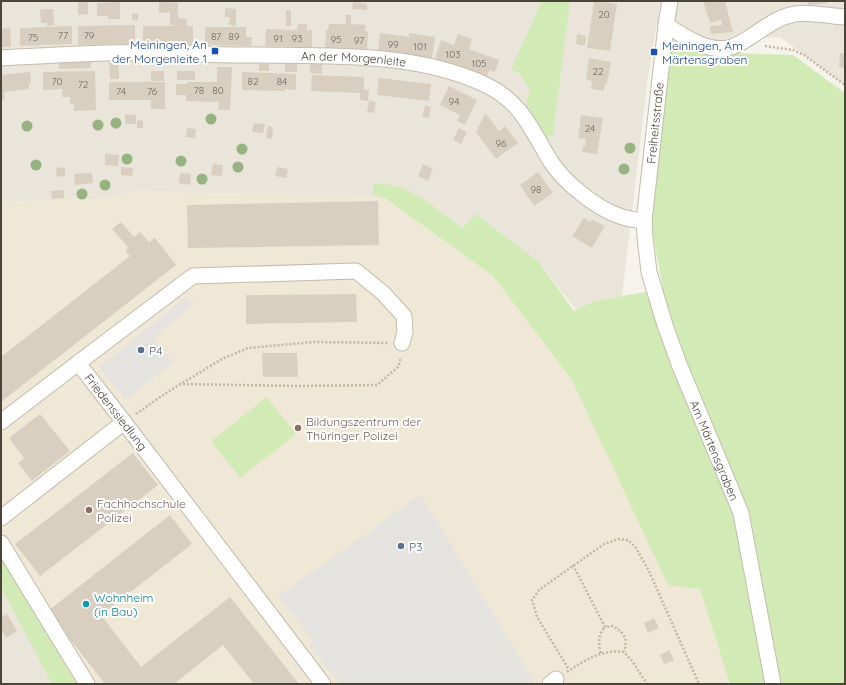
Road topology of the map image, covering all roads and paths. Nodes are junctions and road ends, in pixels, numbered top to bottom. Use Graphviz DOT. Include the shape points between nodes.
graph roads {
  1 [pos="670,1"];
  2 [pos="845,17"];
  3 [pos="666,25"];
  4 [pos="741,43"];
  5 [pos="1,58"];
  6 [pos="845,85"];
  7 [pos="644,221"];
  8 [pos="402,343"];
  9 [pos="78,363"];
  10 [pos="179,384"];
  11 [pos="1,422"];
  12 [pos="124,422"];
  13 [pos="1,518"];
  14 [pos="1,543"];
  15 [pos="573,565"];
  16 [pos="605,627"];
  17 [pos="624,652"];
  18 [pos="601,653"];
  19 [pos="569,670"];
  20 [pos="553,682"];
  21 [pos="87,684"];
  22 [pos="324,684"];
  23 [pos="647,684"];
  24 [pos="699,684"];
  25 [pos="774,684"];
  1 -- 3 [label="street, Freiheitsstraße"];
  2 -- 4 [label="street" via="803,12 786,16"];
  3 -- 4 [label="street" via="708,47 728,48"];
  3 -- 7 [label="street, Freiheitsstraße"];
  4 -- 6 [label="path" via="793,50"];
  5 -- 7 [label="street, An der Morgenleite" via="108,53 351,57 417,64 456,73 488,86 513,104 523,114 553,164 581,193 616,215"];
  7 -- 25 [label="street, Am Märtensgraben" via="650,272 665,325 741,513"];
  8 -- 9 [label="street, Friedenssiedlung" via="405,332 404,316 383,293 356,271 194,276"];
  8 -- 10 [label="path" via="314,342 248,348 222,359"];
  8 -- 10 [label="path" via="402,356 398,367 377,385"];
  9 -- 11 [label="street"];
  9 -- 12 [label="street, Friedenssiedlung"];
  10 -- 12 [label="path"];
  12 -- 13 [label="street"];
  12 -- 22 [label="street, Friedenssiedlung"];
  14 -- 21 [label="street"];
  15 -- 16 [label="path"];
  15 -- 19 [label="path" via="539,590 532,600 537,617"];
  15 -- 24 [label="path" via="604,544 618,539 628,540 636,548 648,569"];
  16 -- 17 [label="path" via="613,626 622,631 626,643"];
  16 -- 18 [label="path" via="599,638"];
  17 -- 18 [label="path"];
  17 -- 23 [label="path"];
  18 -- 19 [label="path"];
  19 -- 20 [label="path"];
}
